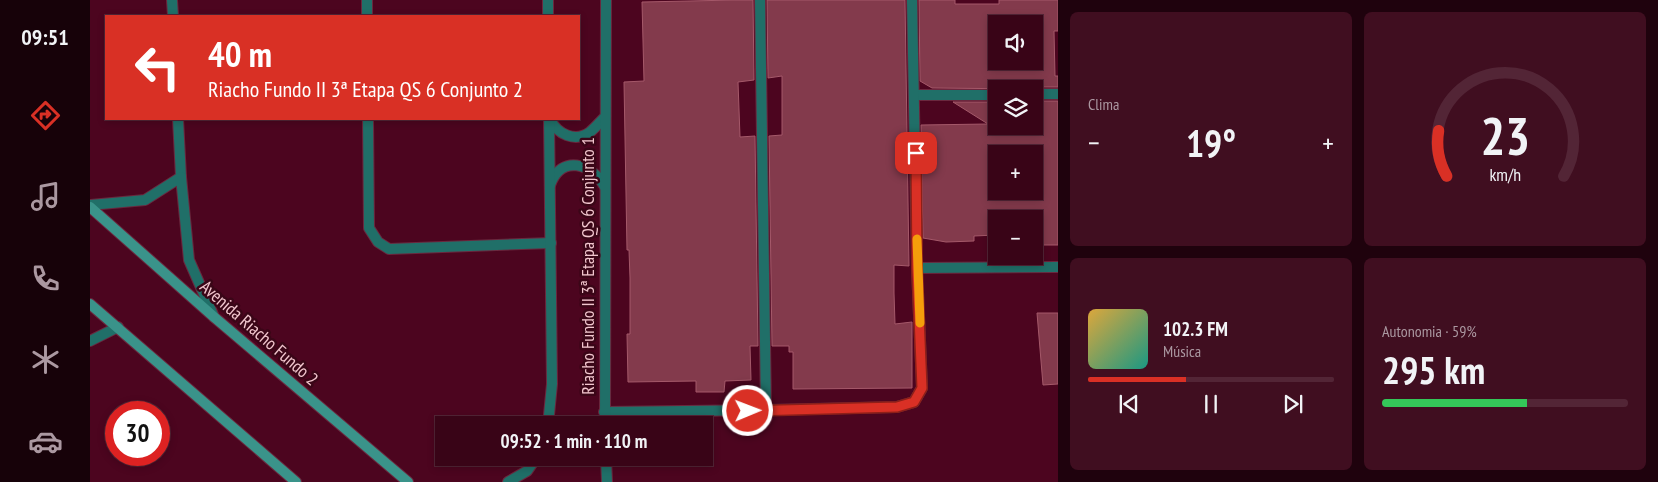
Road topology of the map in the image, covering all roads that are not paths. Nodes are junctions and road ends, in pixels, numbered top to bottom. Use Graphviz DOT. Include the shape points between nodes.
graph roads {
  1 [pos="172,0"];
  2 [pos="367,0"];
  3 [pos="548,0"];
  4 [pos="606,0"];
  5 [pos="760,0"];
  6 [pos="912,0"];
  7 [pos="173,15"];
  8 [pos="367,15"];
  9 [pos="548,15"];
  10 [pos="988,94"];
  11 [pos="1043,94"];
  12 [pos="1058,94"];
  13 [pos="915,95"];
  14 [pos="604,118"];
  15 [pos="178,120"];
  16 [pos="368,120"];
  17 [pos="550,120"];
  18 [pos="550,120"];
  19 [pos="181,177"];
  20 [pos="605,188"];
  21 [pos="550,194"];
  22 [pos="90,206"];
  23 [pos="551,243"];
  24 [pos="1058,267"];
  25 [pos="917,268"];
  26 [pos="90,304"];
  27 [pos="214,317"];
  28 [pos="118,327"];
  29 [pos="90,341"];
  30 [pos="766,410"];
  31 [pos="604,412"];
  32 [pos="549,416"];
  33 [pos="604,416"];
  34 [pos="530,466"];
  35 [pos="606,466"];
  36 [pos="296,482"];
  37 [pos="408,482"];
  38 [pos="508,482"];
  39 [pos="607,482"];
  1 -- 7 [label="street"];
  2 -- 8 [label="street"];
  3 -- 9 [label="street"];
  4 -- 14 [label="street, Riacho Fundo II 3ª Etapa QS 6 Conjunto 1"];
  5 -- 30 [label="street"];
  6 -- 13 [label="street"];
  10 -- 13 [label="street"];
  11 -- 12 [label="street"];
  13 -- 25 [label="street"];
  14 -- 17 [label="street" via="584,136 576,137 559,132"];
  14 -- 20 [label="street, Riacho Fundo II 3ª Etapa QS 6 Conjunto 1"];
  15 -- 19 [label="street"];
  16 -- 23 [label="street" via="369,228 378,242 389,249"];
  18 -- 21 [label="street, Riacho Fundo II 3ª Etapa QS 6 Conjunto 1"];
  19 -- 22 [label="street" via="145,200"];
  19 -- 27 [label="street" via="189,260"];
  20 -- 21 [label="street" via="601,179 588,168 572,165 553,178"];
  20 -- 31 [label="street, Riacho Fundo II 3ª Etapa QS 6 Conjunto 1"];
  21 -- 23 [label="street, Riacho Fundo II 3ª Etapa QS 6 Conjunto 1"];
  22 -- 27 [label="main road, Avenida Riacho Fundo 2"];
  23 -- 32 [label="street, Riacho Fundo II 3ª Etapa QS 6 Conjunto 1" via="552,384"];
  24 -- 25 [label="street"];
  25 -- 30 [label="street, Riacho Fundo II 3ª Etapa QS 6 Conjunto 1" via="922,388 914,402 897,407"];
  26 -- 28 [label="main road"];
  27 -- 37 [label="main road, Avenida Riacho Fundo 2"];
  28 -- 29 [label="street"];
  28 -- 36 [label="main road"];
  30 -- 31 [label="street, Riacho Fundo II 3ª Etapa QS 6 Conjunto 1"];
  31 -- 33 [label="street, Riacho Fundo II 3ª Etapa QS 6 Conjunto 1"];
  34 -- 38 [label="street"];
  35 -- 39 [label="street"];
}
